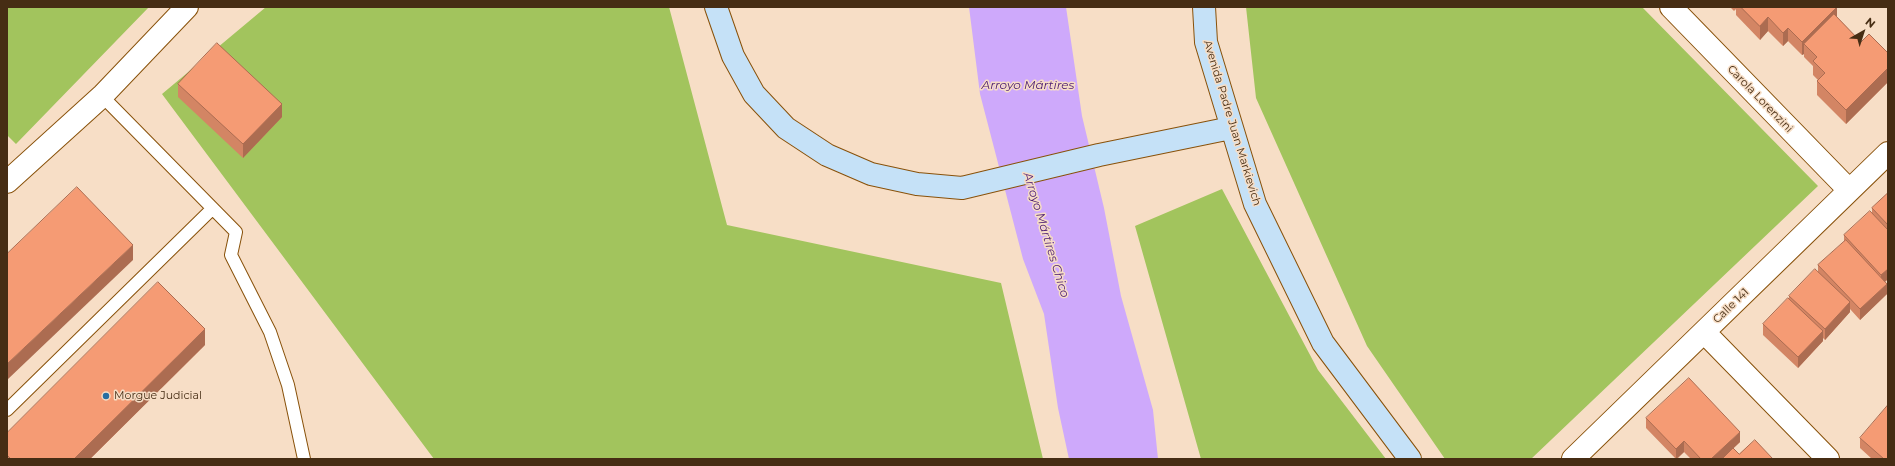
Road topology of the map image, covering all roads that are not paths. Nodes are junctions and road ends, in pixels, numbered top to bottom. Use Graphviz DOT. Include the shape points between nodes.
graph roads {
  1 [pos="187,7"];
  2 [pos="716,7"];
  3 [pos="1204,7"];
  4 [pos="1671,7"];
  5 [pos="102,96"];
  6 [pos="1231,128"];
  7 [pos="1888,153"];
  8 [pos="7,182"];
  9 [pos="1849,190"];
  10 [pos="212,209"];
  11 [pos="1704,332"];
  12 [pos="7,410"];
  13 [pos="304,459"];
  14 [pos="1410,459"];
  15 [pos="1573,459"];
  16 [pos="1828,459"];
  1 -- 5 [label="street"];
  2 -- 6 [label="main road" via="733,56 754,94 786,128 827,155 872,174 917,184 962,188 1099,155"];
  3 -- 6 [label="main road, Avenida Padre Juan Markievich" via="1206,42"];
  4 -- 9 [label="street, Carola Lorenzini"];
  5 -- 8 [label="street"];
  5 -- 10 [label="lane"];
  6 -- 14 [label="main road, Avenida Padre Juan Markievich" via="1255,204 1323,343"];
  7 -- 9 [label="street, Calle 141"];
  9 -- 11 [label="street, Calle 141"];
  10 -- 12 [label="lane"];
  10 -- 13 [label="lane" via="236,232 231,255 270,332 288,385"];
  11 -- 15 [label="street, Calle 141"];
  11 -- 16 [label="street"];
}
